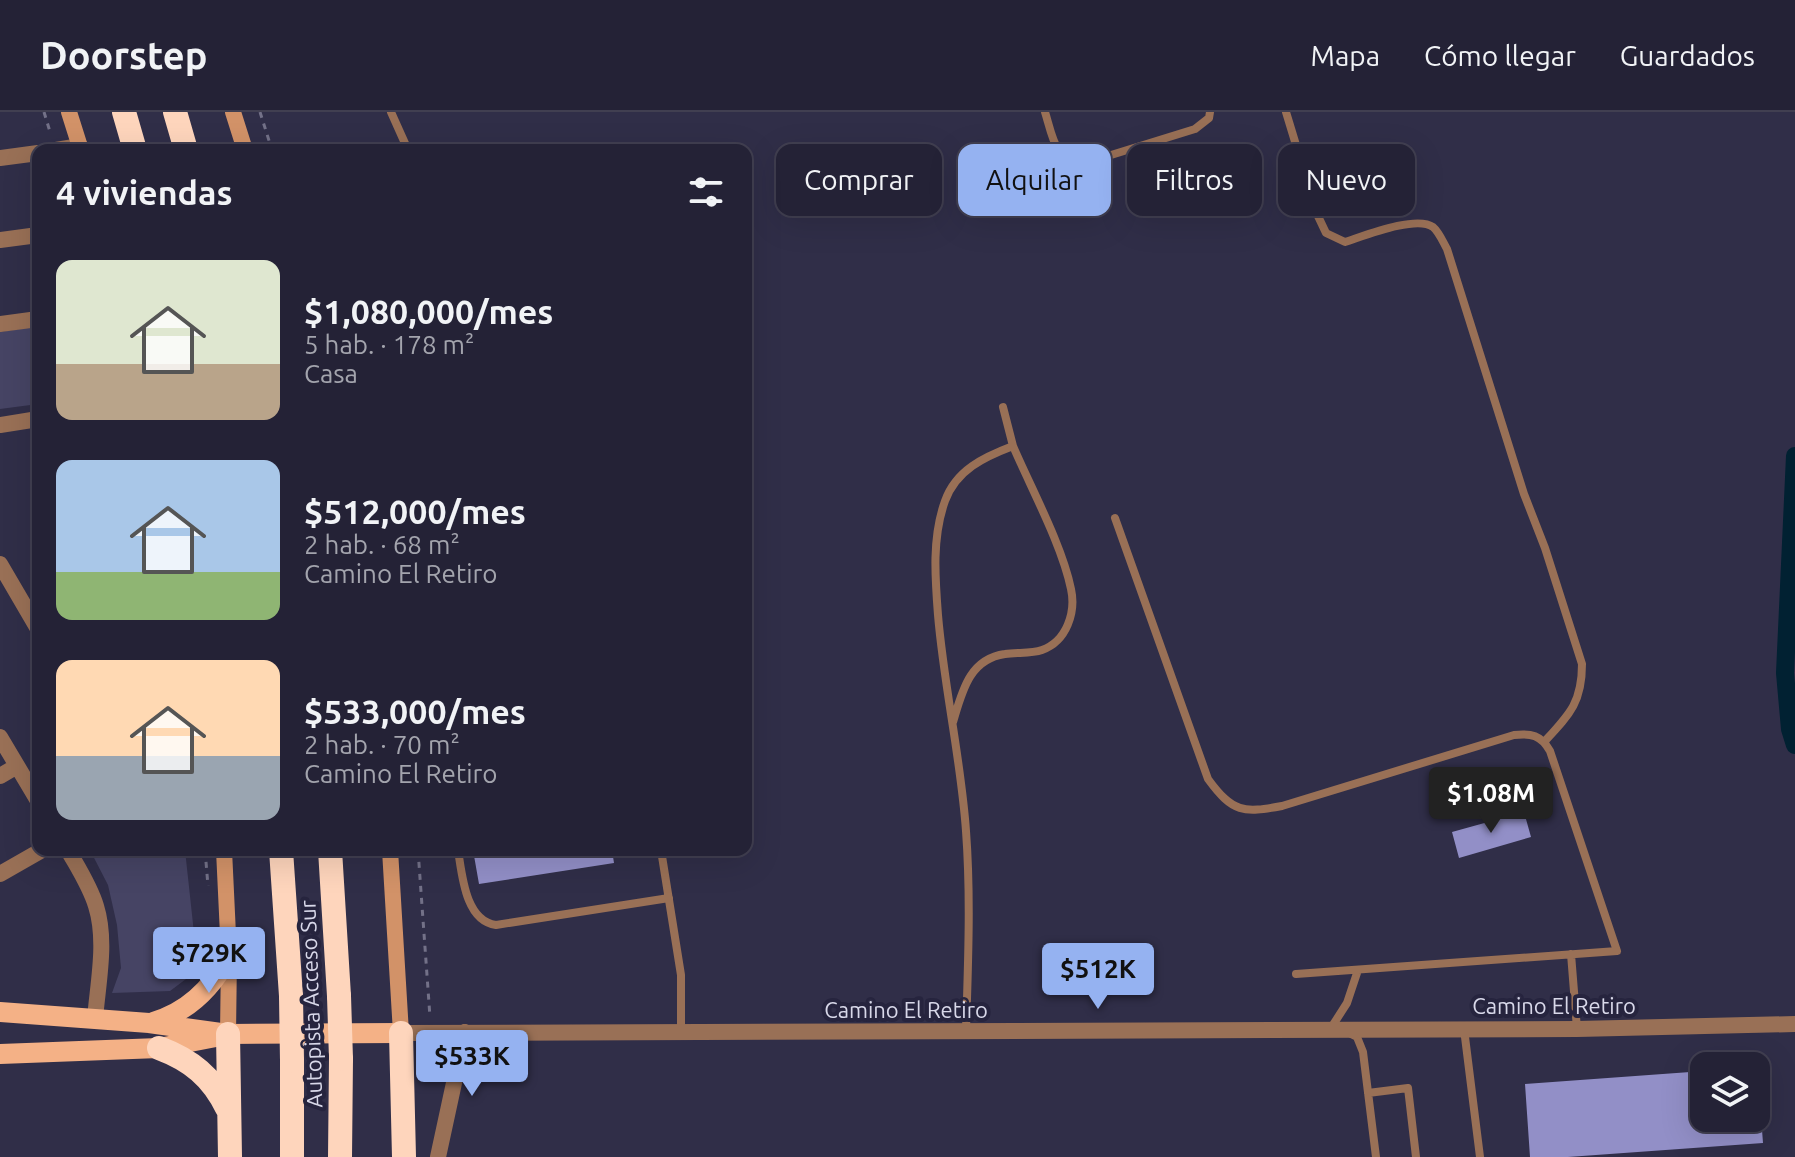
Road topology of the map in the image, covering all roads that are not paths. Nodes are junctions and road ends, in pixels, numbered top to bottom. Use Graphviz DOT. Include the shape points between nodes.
graph roads {
  1 [pos="69,112"];
  2 [pos="124,112"];
  3 [pos="175,112"];
  4 [pos="233,112"];
  5 [pos="391,112"];
  6 [pos="1045,112"];
  7 [pos="1210,112"];
  8 [pos="1286,112"];
  9 [pos="79,144"];
  10 [pos="133,144"];
  11 [pos="184,144"];
  12 [pos="243,144"];
  13 [pos="405,144"];
  14 [pos="32,154"];
  15 [pos="0,158"];
  16 [pos="32,236"];
  17 [pos="0,240"];
  18 [pos="32,320"];
  19 [pos="0,324"];
  20 [pos="1003,407"];
  21 [pos="32,420"];
  22 [pos="0,425"];
  23 [pos="1013,446"];
  24 [pos="1115,518"];
  25 [pos="0,564"];
  26 [pos="32,619"];
  27 [pos="952,726"];
  28 [pos="0,737"];
  29 [pos="1545,741"];
  30 [pos="17,766"];
  31 [pos="0,776"];
  32 [pos="32,791"];
  33 [pos="32,856"];
  34 [pos="71,856"];
  35 [pos="224,856"];
  36 [pos="281,856"];
  37 [pos="330,856"];
  38 [pos="390,856"];
  39 [pos="459,856"];
  40 [pos="662,856"];
  41 [pos="0,874"];
  42 [pos="669,898"];
  43 [pos="1571,954"];
  44 [pos="229,956"];
  45 [pos="1358,970"];
  46 [pos="1296,974"];
  47 [pos="0,1012"];
  48 [pos="95,1019"];
  49 [pos="149,1023"];
  50 [pos="1795,1024"];
  51 [pos="1335,1029"];
  52 [pos="1464,1029"];
  53 [pos="1577,1029"];
  54 [pos="681,1030"];
  55 [pos="465,1032"];
  56 [pos="966,1032"];
  57 [pos="401,1033"];
  58 [pos="228,1034"];
  59 [pos="159,1048"];
  60 [pos="0,1054"];
  61 [pos="1368,1093"];
  62 [pos="227,1108"];
  63 [pos="230,1157"];
  64 [pos="292,1157"];
  65 [pos="340,1157"];
  66 [pos="404,1157"];
  67 [pos="438,1157"];
  68 [pos="1376,1157"];
  69 [pos="1416,1157"];
  70 [pos="1480,1157"];
  1 -- 9 [label="main road"];
  2 -- 10 [label="highway"];
  3 -- 11 [label="highway"];
  4 -- 12 [label="main road"];
  5 -- 13 [label="lane"];
  6 -- 7 [label="lane" via="1062,157 1082,164 1195,129"];
  8 -- 29 [label="lane" via="1326,233 1345,242 1410,223 1424,224 1434,228 1447,249 1582,664 1578,699"];
  14 -- 15 [label="street"];
  16 -- 17 [label="street"];
  18 -- 19 [label="street"];
  20 -- 23 [label="lane"];
  21 -- 22 [label="street"];
  23 -- 27 [label="lane" via="971,465 957,478 936,533 935,579"];
  23 -- 27 [label="lane" via="1072,592 1068,628 1043,650 1002,654 972,671"];
  24 -- 29 [label="lane" via="1208,779 1239,810 1282,806 1514,735 1531,733"];
  25 -- 26 [label="street"];
  27 -- 56 [label="lane" via="966,831"];
  28 -- 30 [label="street"];
  29 -- 43 [label="lane" via="1617,951"];
  30 -- 31 [label="street"];
  30 -- 32 [label="street"];
  33 -- 41 [label="street"];
  34 -- 48 [label="street" via="99,918"];
  35 -- 44 [label="main road"];
  36 -- 64 [label="highway, Autopista Acceso Sur, bridge" via="291,996"];
  37 -- 65 [label="highway, Autopista Acceso Sur, bridge" via="339,996"];
  38 -- 57 [label="main road"];
  39 -- 42 [label="lane" via="468,897 488,924"];
  40 -- 42 [label="lane"];
  42 -- 54 [label="lane" via="681,975"];
  43 -- 45 [label="lane"];
  43 -- 53 [label="lane"];
  44 -- 49 [label="main road" via="200,996"];
  44 -- 58 [label="main road"];
  45 -- 46 [label="lane"];
  45 -- 51 [label="lane"];
  47 -- 48 [label="main road"];
  48 -- 49 [label="main road"];
  49 -- 58 [label="main road"];
  50 -- 53 [label="street, Camino El Retiro"];
  51 -- 52 [label="street, Camino El Retiro"];
  51 -- 56 [label="street, Camino El Retiro"];
  51 -- 61 [label="lane" via="1357,1037"];
  52 -- 53 [label="street, Camino El Retiro"];
  52 -- 70 [label="lane"];
  54 -- 55 [label="street, Camino El Retiro"];
  54 -- 56 [label="street, Camino El Retiro"];
  55 -- 57 [label="street, Camino El Retiro"];
  55 -- 67 [label="street"];
  57 -- 58 [label="main road"];
  57 -- 66 [label="highway"];
  58 -- 59 [label="main road"];
  58 -- 62 [label="highway"];
  59 -- 60 [label="main road"];
  59 -- 62 [label="highway" via="202,1071"];
  61 -- 68 [label="lane"];
  61 -- 69 [label="lane" via="1408,1088"];
  62 -- 63 [label="highway"];
}
